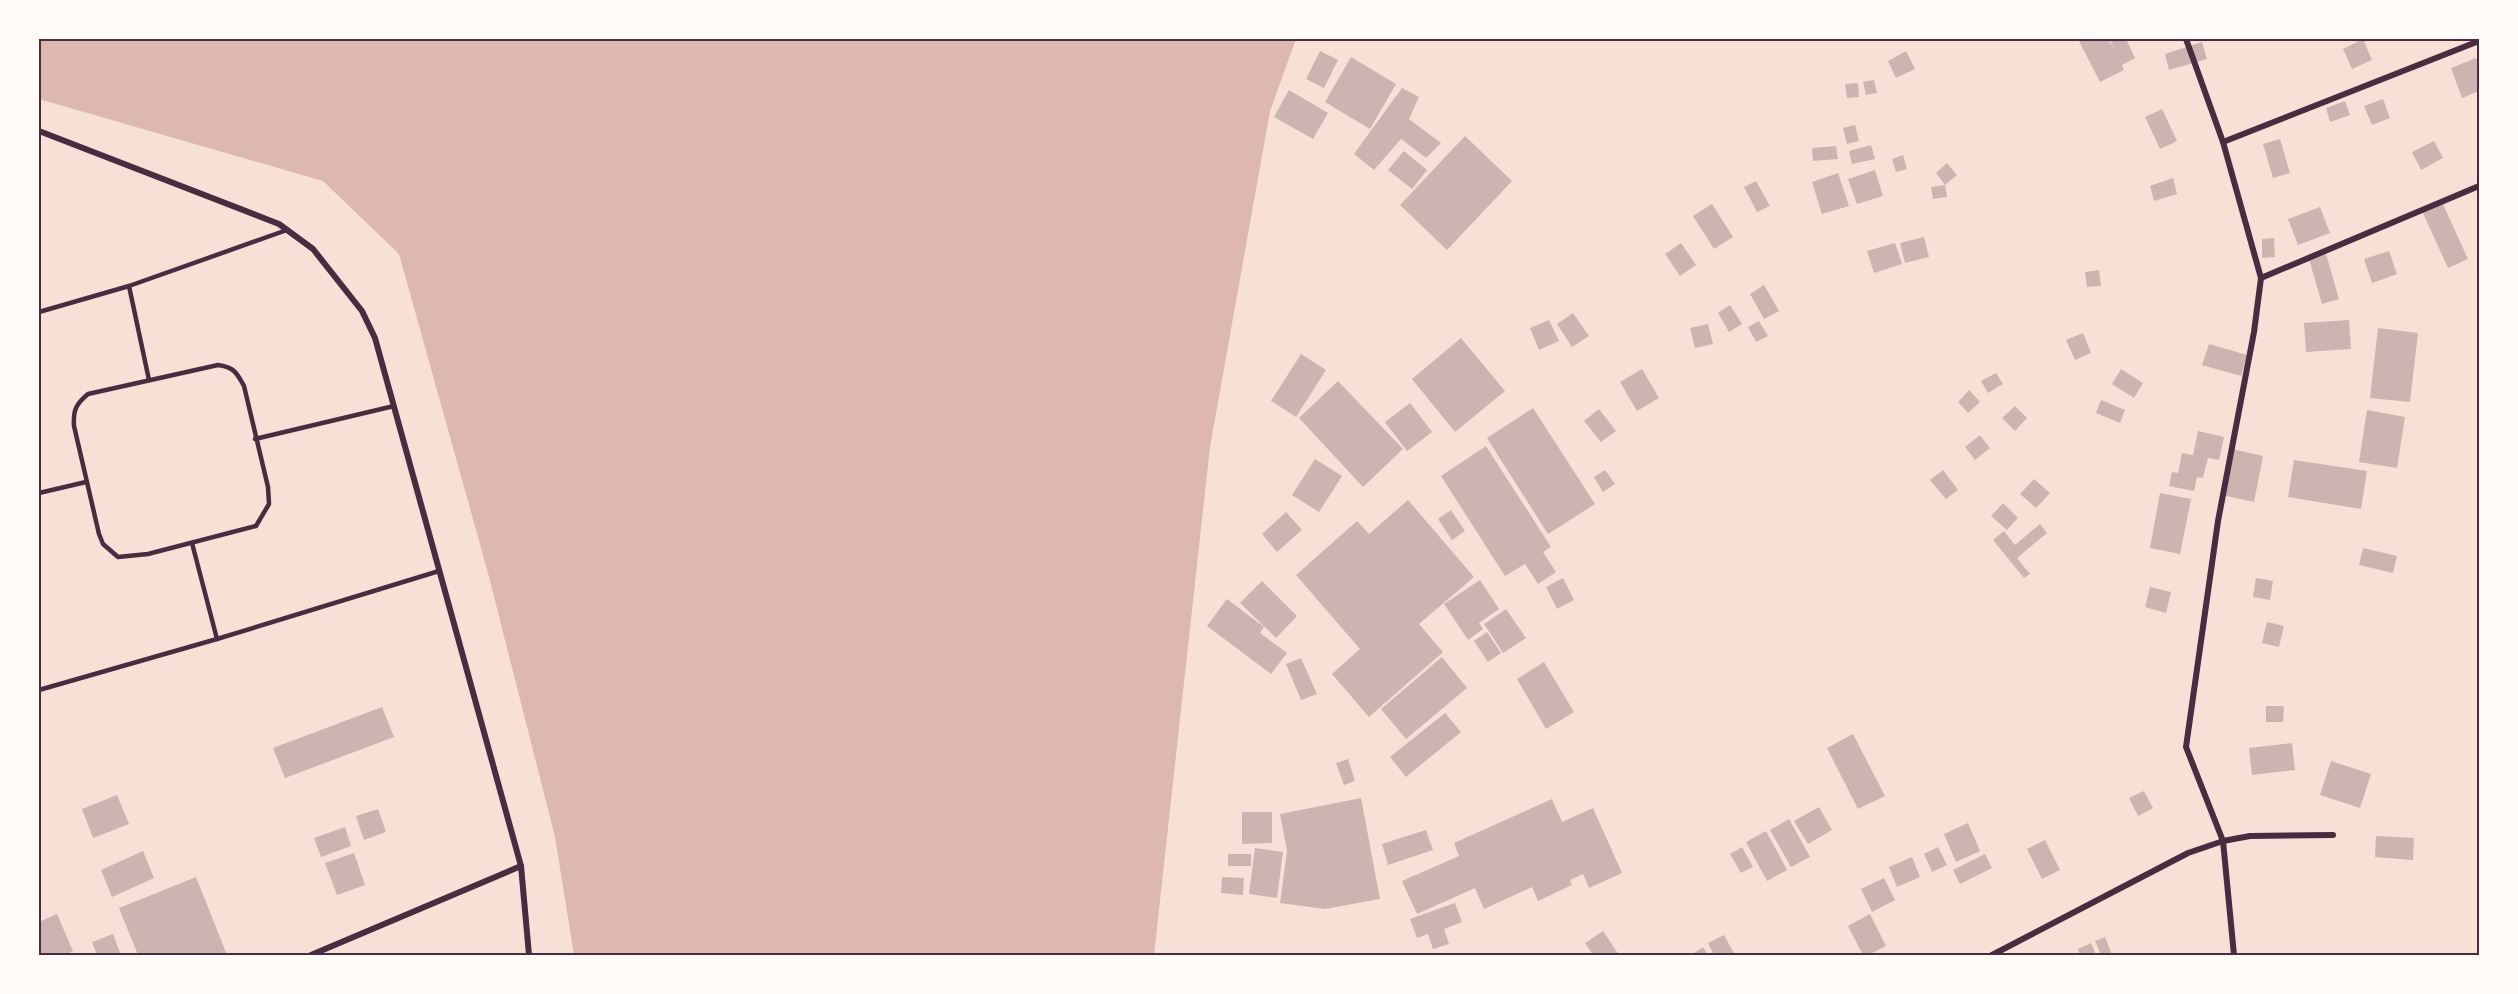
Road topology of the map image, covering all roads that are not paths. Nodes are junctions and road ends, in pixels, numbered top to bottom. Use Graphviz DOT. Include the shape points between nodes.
graph roads {
  1 [pos="2186,39"];
  2 [pos="2477,41"];
  3 [pos="39,131"];
  4 [pos="2223,142"];
  5 [pos="2479,186"];
  6 [pos="288,230"];
  7 [pos="2261,278"];
  8 [pos="129,286"];
  9 [pos="39,312"];
  10 [pos="149,380"];
  11 [pos="394,406"];
  12 [pos="255,439"];
  13 [pos="86,482"];
  14 [pos="39,493"];
  15 [pos="192,543"];
  16 [pos="439,571"];
  17 [pos="217,639"];
  18 [pos="39,690"];
  19 [pos="2333,835"];
  20 [pos="2223,841"];
  21 [pos="520,866"];
  22 [pos="311,955"];
  23 [pos="529,955"];
  24 [pos="1992,955"];
  25 [pos="2234,955"];
  1 -- 4 [label="street"];
  2 -- 4 [label="street"];
  3 -- 6 [label="street"];
  4 -- 7 [label="street"];
  5 -- 7 [label="street"];
  6 -- 8 [label="lane"];
  6 -- 11 [label="street" via="313,249 362,311 375,338"];
  7 -- 20 [label="street" via="2218,521 2186,747"];
  8 -- 9 [label="lane"];
  8 -- 10 [label="lane"];
  10 -- 12 [label="lane" via="199,367 228,366 237,372 244,386"];
  10 -- 13 [label="lane" via="88,394 76,406 74,426"];
  11 -- 12 [label="lane"];
  11 -- 16 [label="street"];
  12 -- 15 [label="lane" via="270,504 263,516 256,526"];
  13 -- 14 [label="lane"];
  13 -- 15 [label="lane" via="103,544 118,557"];
  15 -- 17 [label="lane"];
  16 -- 17 [label="lane"];
  16 -- 21 [label="street"];
  17 -- 18 [label="lane"];
  19 -- 20 [label="street" via="2250,836"];
  20 -- 24 [label="street" via="2188,853"];
  20 -- 25 [label="street"];
  21 -- 22 [label="street"];
  21 -- 23 [label="street"];
}
